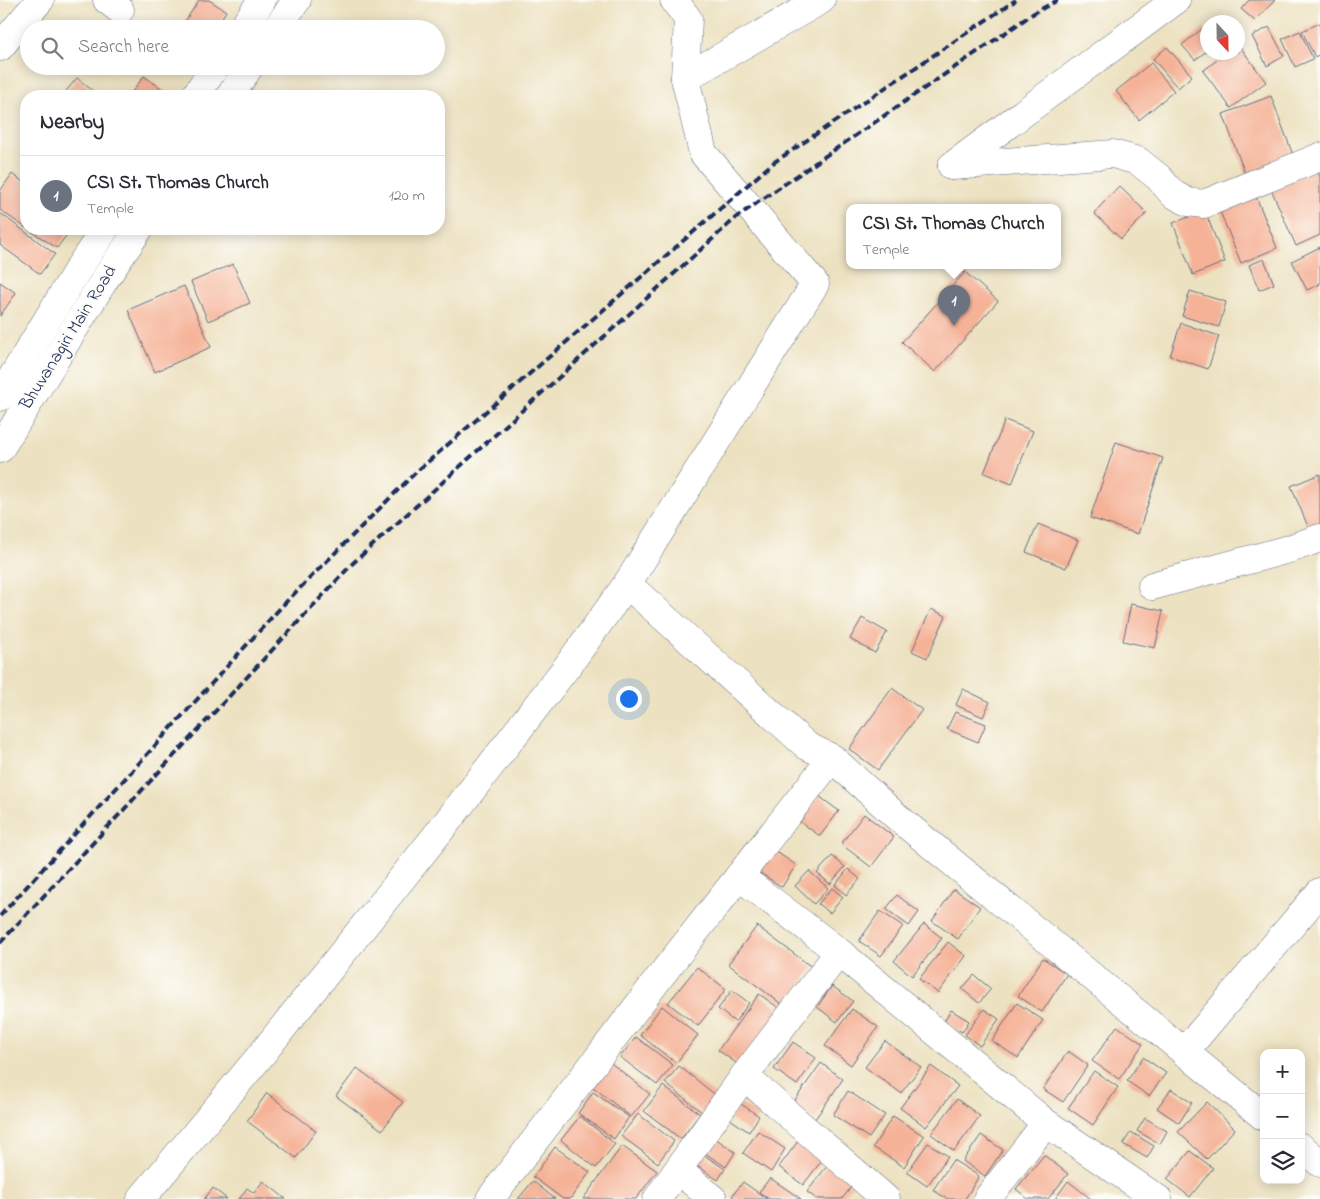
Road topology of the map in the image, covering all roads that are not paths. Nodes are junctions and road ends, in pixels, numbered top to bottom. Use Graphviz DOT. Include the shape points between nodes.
graph roads {
  1 [pos="40,0"];
  2 [pos="262,0"];
  3 [pos="296,0"];
  4 [pos="674,0"];
  5 [pos="821,0"];
  6 [pos="1176,0"];
  7 [pos="23,20"];
  8 [pos="248,20"];
  9 [pos="282,20"];
  10 [pos="20,24"];
  11 [pos="0,47"];
  12 [pos="210,75"];
  13 [pos="244,75"];
  14 [pos="685,78"];
  15 [pos="199,90"];
  16 [pos="234,90"];
  17 [pos="1320,157"];
  18 [pos="101,235"];
  19 [pos="135,235"];
  20 [pos="0,397"];
  21 [pos="0,448"];
  22 [pos="1320,538"];
  23 [pos="627,584"];
  24 [pos="1152,586"];
  25 [pos="832,758"];
  26 [pos="739,876"];
  27 [pos="1320,892"];
  28 [pos="838,952"];
  29 [pos="1184,1052"];
  30 [pos="744,1076"];
  31 [pos="1260,1114"];
  32 [pos="1046,1123"];
  33 [pos="1305,1151"];
  34 [pos="1320,1163"];
  35 [pos="678,1170"];
  36 [pos="141,1199"];
  37 [pos="490,1199"];
  38 [pos="657,1199"];
  39 [pos="712,1199"];
  40 [pos="886,1199"];
  41 [pos="987,1199"];
  42 [pos="1158,1199"];
  1 -- 7 [label="street"];
  2 -- 8 [label="street"];
  3 -- 9 [label="street"];
  4 -- 14 [label="street" via="688,18"];
  5 -- 14 [label="street"];
  6 -- 17 [label="street" via="952,166 1113,154 1138,161 1173,194 1188,202 1204,204"];
  10 -- 11 [label="street"];
  12 -- 15 [label="street"];
  13 -- 16 [label="street"];
  14 -- 23 [label="street" via="704,153 814,284"];
  18 -- 20 [label="street, Bhuvanagiri Main Road"];
  19 -- 21 [label="street, Bhuvanagiri Main Road"];
  22 -- 24 [label="street"];
  23 -- 25 [label="street" via="807,746"];
  23 -- 36 [label="street" via="447,822"];
  25 -- 26 [label="street"];
  25 -- 29 [label="street" via="898,817"];
  26 -- 28 [label="street"];
  26 -- 37 [label="street"];
  27 -- 29 [label="street"];
  28 -- 30 [label="street"];
  28 -- 32 [label="street"];
  29 -- 31 [label="street"];
  30 -- 35 [label="street"];
  30 -- 40 [label="street"];
  32 -- 41 [label="street"];
  32 -- 42 [label="street"];
  33 -- 34 [label="street"];
  35 -- 38 [label="street"];
  35 -- 39 [label="street"];
}
